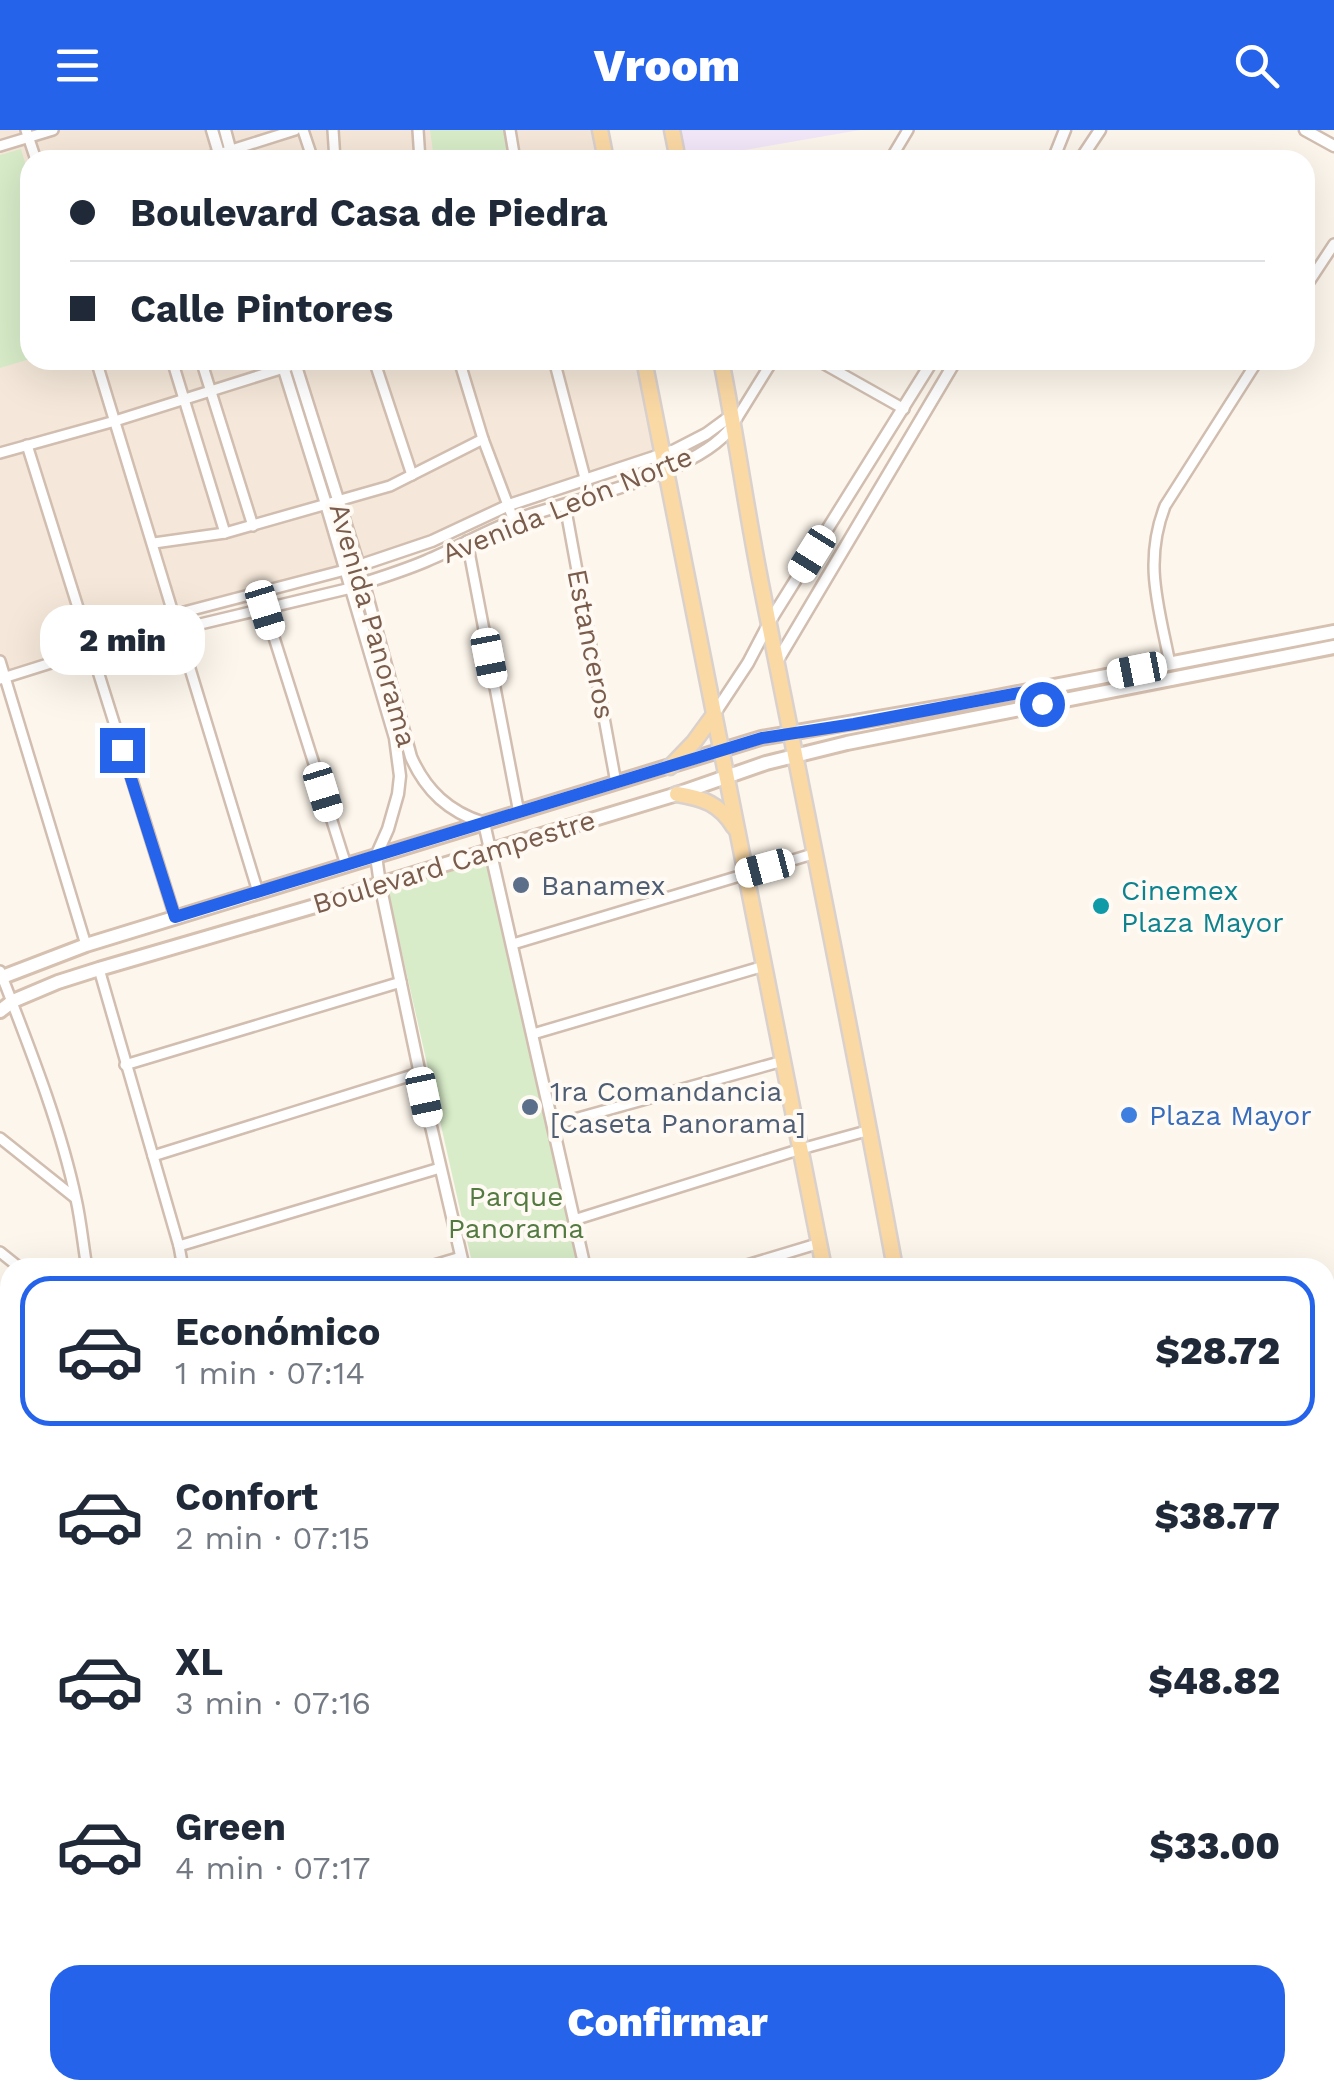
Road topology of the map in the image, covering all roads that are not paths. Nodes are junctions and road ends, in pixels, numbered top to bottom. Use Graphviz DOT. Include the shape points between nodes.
graph roads {
  1 [pos="53,130"];
  2 [pos="295,130"];
  3 [pos="1305,130"];
  4 [pos="27,134"];
  5 [pos="0,146"];
  6 [pos="1334,146"];
  7 [pos="242,150"];
  8 [pos="1334,244"];
  9 [pos="1315,273"];
  10 [pos="99,370"];
  11 [pos="175,370"];
  12 [pos="204,370"];
  13 [pos="266,370"];
  14 [pos="284,370"];
  15 [pos="297,370"];
  16 [pos="377,370"];
  17 [pos="462,370"];
  18 [pos="557,370"];
  19 [pos="647,370"];
  20 [pos="724,370"];
  21 [pos="767,370"];
  22 [pos="835,370"];
  23 [pos="928,370"];
  24 [pos="950,370"];
  25 [pos="1252,370"];
  26 [pos="211,390"];
  27 [pos="184,399"];
  28 [pos="904,409"];
  29 [pos="737,416"];
  30 [pos="115,421"];
  31 [pos="484,439"];
  32 [pos="27,446"];
  33 [pos="668,452"];
  34 [pos="0,453"];
  35 [pos="680,465"];
  36 [pos="665,471"];
  37 [pos="412,476"];
  38 [pos="585,480"];
  39 [pos="590,496"];
  40 [pos="332,502"];
  41 [pos="509,505"];
  42 [pos="565,505"];
  43 [pos="514,520"];
  44 [pos="253,526"];
  45 [pos="225,533"];
  46 [pos="467,541"];
  47 [pos="154,543"];
  48 [pos="359,566"];
  49 [pos="345,570"];
  50 [pos="363,584"];
  51 [pos="351,588"];
  52 [pos="265,610"];
  53 [pos="174,616"];
  54 [pos="770,621"];
  55 [pos="177,628"];
  56 [pos="159,629"];
  57 [pos="1334,632"];
  58 [pos="1334,646"];
  59 [pos="91,650"];
  60 [pos="778,660"];
  61 [pos="0,661"];
  62 [pos="1170,664"];
  63 [pos="2,678"];
  64 [pos="1040,689"];
  65 [pos="1042,704"];
  66 [pos="714,716"];
  67 [pos="792,733"];
  68 [pos="722,752"];
  69 [pos="796,756"];
  70 [pos="662,769"];
  71 [pos="726,776"];
  72 [pos="616,783"];
  73 [pos="677,794"];
  74 [pos="661,798"];
  75 [pos="519,813"];
  76 [pos="484,824"];
  77 [pos="739,836"];
  78 [pos="490,852"];
  79 [pos="816,853"];
  80 [pos="376,856"];
  81 [pos="346,865"];
  82 [pos="746,873"];
  83 [pos="380,884"];
  84 [pos="258,892"];
  85 [pos="175,917"];
  86 [pos="513,944"];
  87 [pos="86,945"];
  88 [pos="764,966"];
  89 [pos="99,969"];
  90 [pos="1,975"];
  91 [pos="401,982"];
  92 [pos="13,1001"];
  93 [pos="0,1011"];
  94 [pos="533,1034"];
  95 [pos="782,1060"];
  96 [pos="125,1064"];
  97 [pos="419,1073"];
  98 [pos="552,1126"];
  99 [pos="870,1130"];
  100 [pos="0,1138"];
  101 [pos="801,1149"];
  102 [pos="153,1156"];
  103 [pos="440,1168"];
  104 [pos="76,1199"];
  105 [pos="574,1220"];
  106 [pos="820,1243"];
  107 [pos="179,1246"];
  108 [pos="85,1258"];
  109 [pos="181,1258"];
  110 [pos="462,1258"];
  111 [pos="583,1258"];
  112 [pos="771,1258"];
  113 [pos="822,1258"];
  114 [pos="894,1258"];
  1 -- 4 [label="street"];
  2 -- 7 [label="street"];
  3 -- 6 [label="street"];
  4 -- 5 [label="street"];
  8 -- 9 [label="street"];
  10 -- 30 [label="street"];
  11 -- 27 [label="street"];
  12 -- 26 [label="street"];
  13 -- 26 [label="street"];
  14 -- 40 [label="street, Avenida Panorama"];
  15 -- 40 [label="street, Avenida Panorama"];
  16 -- 37 [label="street"];
  17 -- 31 [label="street"];
  18 -- 38 [label="street"];
  19 -- 33 [label="main road"];
  20 -- 29 [label="main road"];
  21 -- 29 [label="street"];
  22 -- 28 [label="street"];
  23 -- 28 [label="street"];
  24 -- 60 [label="street"];
  25 -- 62 [label="street" via="1158,523 1152,558"];
  26 -- 27 [label="street"];
  26 -- 44 [label="street"];
  27 -- 30 [label="street"];
  27 -- 45 [label="street"];
  28 -- 54 [label="street"];
  29 -- 33 [label="street, Avenida León Norte"];
  29 -- 35 [label="street, Avenida León Norte" via="718,441"];
  29 -- 54 [label="main road"];
  30 -- 32 [label="street"];
  30 -- 47 [label="street"];
  31 -- 37 [label="street"];
  31 -- 41 [label="street"];
  32 -- 34 [label="street"];
  32 -- 59 [label="street"];
  33 -- 35 [label="street"];
  33 -- 36 [label="main road"];
  33 -- 38 [label="street, Avenida León Norte"];
  35 -- 36 [label="street, Avenida León Norte"];
  36 -- 39 [label="street, Avenida León Norte"];
  36 -- 66 [label="main road"];
  37 -- 40 [label="street"];
  38 -- 39 [label="street"];
  38 -- 41 [label="street, Avenida León Norte"];
  39 -- 42 [label="street, Avenida León Norte"];
  40 -- 44 [label="street"];
  40 -- 48 [label="street, Avenida Panorama"];
  40 -- 49 [label="street, Avenida Panorama"];
  41 -- 43 [label="street"];
  41 -- 48 [label="street, Avenida León Norte"];
  42 -- 43 [label="street, Avenida León Norte"];
  42 -- 72 [label="street, Estanceros"];
  43 -- 46 [label="street, Avenida León Norte"];
  44 -- 45 [label="street"];
  45 -- 47 [label="street"];
  46 -- 50 [label="street, Avenida León Norte"];
  46 -- 75 [label="street"];
  47 -- 53 [label="street"];
  48 -- 49 [label="street, Avenida León Norte"];
  48 -- 50 [label="street, Avenida Panorama"];
  49 -- 51 [label="street, Avenida Panorama"];
  49 -- 53 [label="street, Avenida León Norte"];
  50 -- 51 [label="street, Avenida León Norte"];
  50 -- 76 [label="street, Avenida Panorama" via="418,774 448,807"];
  51 -- 52 [label="street, Avenida León Norte"];
  51 -- 80 [label="street, Avenida Panorama" via="400,776"];
  52 -- 55 [label="street, Avenida León Norte"];
  52 -- 81 [label="street"];
  53 -- 55 [label="street"];
  53 -- 56 [label="street, Avenida León Norte"];
  54 -- 60 [label="main road"];
  54 -- 66 [label="street"];
  55 -- 56 [label="street, Avenida León Norte"];
  55 -- 84 [label="street"];
  56 -- 59 [label="street, Avenida León Norte"];
  57 -- 62 [label="main road, Boulevard Campestre"];
  58 -- 65 [label="main road, Boulevard Campestre"];
  59 -- 63 [label="street, Avenida León Norte"];
  59 -- 85 [label="street"];
  60 -- 67 [label="main road"];
  61 -- 63 [label="street"];
  62 -- 64 [label="main road, Boulevard Campestre"];
  63 -- 87 [label="street"];
  64 -- 65 [label="main road"];
  64 -- 67 [label="main road, Boulevard Campestre"];
  65 -- 69 [label="main road, Boulevard Campestre"];
  66 -- 68 [label="main road"];
  66 -- 70 [label="main road"];
  67 -- 68 [label="main road, Boulevard Campestre"];
  67 -- 69 [label="main road"];
  68 -- 70 [label="main road, Boulevard Campestre"];
  68 -- 71 [label="main road"];
  69 -- 71 [label="main road, Boulevard Campestre"];
  69 -- 79 [label="main road"];
  70 -- 72 [label="main road, Boulevard Campestre"];
  70 -- 74 [label="main road"];
  71 -- 73 [label="main road, Boulevard Campestre"];
  71 -- 77 [label="main road"];
  72 -- 75 [label="main road, Boulevard Campestre"];
  73 -- 74 [label="main road, Boulevard Campestre"];
  73 -- 77 [label="main road" via="718,807"];
  74 -- 78 [label="main road, Boulevard Campestre"];
  75 -- 76 [label="main road, Boulevard Campestre"];
  76 -- 78 [label="street"];
  76 -- 80 [label="main road, Boulevard Campestre"];
  77 -- 82 [label="main road"];
  78 -- 83 [label="main road, Boulevard Campestre"];
  78 -- 86 [label="street"];
  79 -- 82 [label="street"];
  79 -- 99 [label="main road"];
  80 -- 81 [label="main road, Boulevard Campestre"];
  80 -- 83 [label="street"];
  81 -- 84 [label="main road, Boulevard Campestre"];
  82 -- 86 [label="street"];
  82 -- 88 [label="main road"];
  83 -- 89 [label="main road, Boulevard Campestre"];
  83 -- 91 [label="street"];
  84 -- 85 [label="main road, Boulevard Campestre"];
  85 -- 87 [label="main road, Boulevard Campestre"];
  86 -- 94 [label="street"];
  87 -- 90 [label="main road, Boulevard Campestre"];
  88 -- 94 [label="street"];
  88 -- 95 [label="main road"];
  89 -- 92 [label="main road, Boulevard Campestre"];
  89 -- 96 [label="street"];
  90 -- 92 [label="street"];
  91 -- 96 [label="street"];
  91 -- 97 [label="street"];
  92 -- 93 [label="main road, Boulevard Campestre"];
  92 -- 104 [label="street"];
  94 -- 98 [label="street"];
  95 -- 98 [label="street"];
  95 -- 101 [label="main road"];
  96 -- 102 [label="street"];
  97 -- 102 [label="street"];
  97 -- 103 [label="street"];
  98 -- 105 [label="street"];
  99 -- 101 [label="street"];
  99 -- 114 [label="main road"];
  100 -- 104 [label="street"];
  101 -- 105 [label="street"];
  101 -- 106 [label="main road"];
  102 -- 107 [label="street"];
  103 -- 107 [label="street"];
  103 -- 110 [label="street"];
  104 -- 108 [label="street"];
  105 -- 111 [label="street"];
  106 -- 112 [label="street"];
  106 -- 113 [label="main road"];
  107 -- 109 [label="street"];
}
